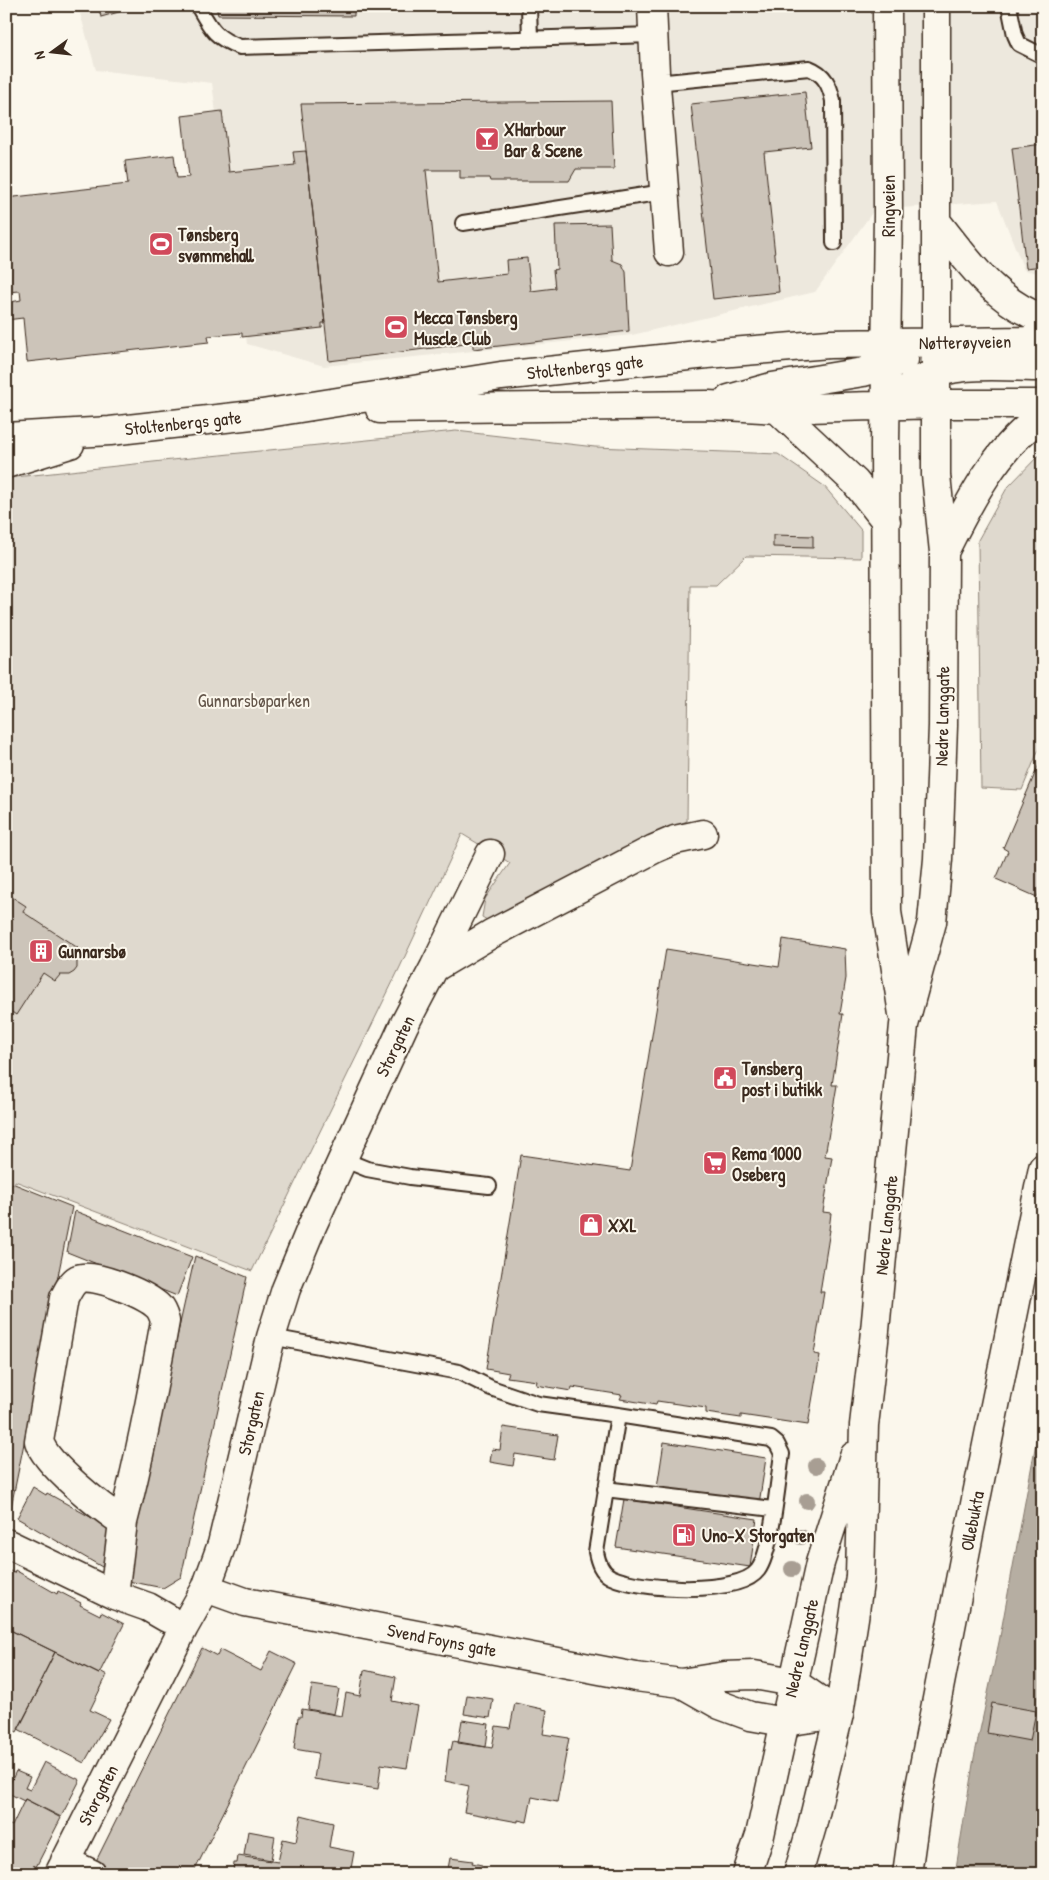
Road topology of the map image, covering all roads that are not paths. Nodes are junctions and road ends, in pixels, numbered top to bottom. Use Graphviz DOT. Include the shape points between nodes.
graph roads {
  1 [pos="198,6"];
  2 [pos="529,6"];
  3 [pos="652,6"];
  4 [pos="887,6"];
  5 [pos="936,6"];
  6 [pos="1009,6"];
  7 [pos="654,35"];
  8 [pos="530,39"];
  9 [pos="1043,56"];
  10 [pos="656,78"];
  11 [pos="664,192"];
  12 [pos="936,221"];
  13 [pos="463,223"];
  14 [pos="834,243"];
  15 [pos="669,252"];
  16 [pos="1043,319"];
  17 [pos="1043,339"];
  18 [pos="936,343"];
  19 [pos="886,354"];
  20 [pos="1043,367"];
  21 [pos="935,373"];
  22 [pos="936,404"];
  23 [pos="1043,404"];
  24 [pos="708,405"];
  25 [pos="886,406"];
  26 [pos="777,409"];
  27 [pos="286,410"];
  28 [pos="1043,416"];
  29 [pos="110,431"];
  30 [pos="6,437"];
  31 [pos="6,464"];
  32 [pos="886,521"];
  33 [pos="944,552"];
  34 [pos="703,834"];
  35 [pos="490,854"];
  36 [pos="434,968"];
  37 [pos="904,1025"];
  38 [pos="342,1159"];
  39 [pos="1043,1168"];
  40 [pos="489,1186"];
  41 [pos="271,1337"];
  42 [pos="618,1415"];
  43 [pos="864,1425"];
  44 [pos="605,1489"];
  45 [pos="773,1509"];
  46 [pos="123,1522"];
  47 [pos="6,1543"];
  48 [pos="206,1588"];
  49 [pos="114,1595"];
  50 [pos="167,1618"];
  51 [pos="793,1682"];
  52 [pos="681,1683"];
  53 [pos="839,1714"];
  54 [pos="784,1722"];
  55 [pos="62,1867"];
  56 [pos="92,1874"];
  57 [pos="747,1874"];
  58 [pos="798,1874"];
  59 [pos="907,1874"];
  1 -- 8 [label="lane" via="209,26 223,40 240,47"];
  2 -- 8 [label="lane"];
  3 -- 7 [label="main road"];
  4 -- 19 [label="main road, Ringveien"];
  5 -- 12 [label="main road"];
  6 -- 9 [label="lane" via="1019,44"];
  7 -- 8 [label="lane"];
  7 -- 10 [label="main road"];
  10 -- 11 [label="main road"];
  10 -- 14 [label="lane" via="809,68 819,72 830,87 833,102"];
  11 -- 13 [label="lane"];
  11 -- 15 [label="main road"];
  12 -- 16 [label="main road" via="992,288 1015,306"];
  12 -- 18 [label="main road"];
  17 -- 18 [label="main road, Nøtterøyveien"];
  18 -- 19 [label="main road, Nøtterøyveien"];
  18 -- 21 [label="main road"];
  19 -- 24 [label="main road, Stoltenbergs gate" via="849,374 772,387"];
  19 -- 25 [label="main road, Ringveien"];
  19 -- 27 [label="main road, Stoltenbergs gate" via="789,346 510,375"];
  20 -- 21 [label="main road, Nøtterøyveien" via="964,367"];
  21 -- 22 [label="main road"];
  21 -- 25 [label="main road, Nøtterøyveien" via="904,390"];
  22 -- 23 [label="main road"];
  22 -- 25 [label="main road, Stoltenbergs gate"];
  22 -- 33 [label="main road, Nedre Langgate" via="936,481"];
  24 -- 26 [label="main road, Stoltenbergs gate"];
  24 -- 27 [label="main road, Stoltenbergs gate"];
  25 -- 26 [label="main road, Stoltenbergs gate"];
  25 -- 32 [label="main road, Nedre Langgate"];
  26 -- 32 [label="main road" via="855,482"];
  27 -- 29 [label="main road, Stoltenbergs gate"];
  28 -- 33 [label="main road" via="1018,438 988,474"];
  29 -- 30 [label="main road, Stoltenbergs gate"];
  29 -- 31 [label="main road, Stoltenbergs gate"];
  32 -- 37 [label="main road, Nedre Langgate" via="887,912"];
  33 -- 37 [label="main road, Nedre Langgate" via="938,859 932,922"];
  34 -- 36 [label="main road" via="654,849 491,934"];
  35 -- 36 [label="main road, Storgaten"];
  36 -- 38 [label="main road, Storgaten"];
  37 -- 43 [label="main road, Nedre Langgate"];
  38 -- 40 [label="lane" via="367,1170"];
  38 -- 41 [label="main road, Storgaten" via="286,1290"];
  39 -- 59 [label="main road, Ollebukta" via="970,1525"];
  41 -- 42 [label="lane" via="459,1372 491,1388 538,1404"];
  41 -- 48 [label="main road, Storgaten" via="222,1544"];
  42 -- 44 [label="lane"];
  42 -- 45 [label="lane" via="771,1440 782,1454"];
  43 -- 51 [label="main road, Nedre Langgate" via="820,1563"];
  43 -- 53 [label="main road, Nedre Langgate" via="860,1576"];
  44 -- 45 [label="lane"];
  44 -- 45 [label="lane" via="596,1552 600,1566 611,1577 653,1588 695,1589 745,1579 758,1570 767,1550"];
  46 -- 46 [label="main road" via="100,1507 49,1459 38,1441 64,1298 78,1279 105,1280 137,1293 163,1313 154,1382"];
  46 -- 49 [label="main road"];
  47 -- 49 [label="main road"];
  48 -- 52 [label="main road, Svend Foyns gate" via="267,1607 627,1676"];
  48 -- 55 [label="main road, Storgaten"];
  49 -- 50 [label="main road" via="148,1607"];
  51 -- 52 [label="main road, Svend Foyns gate" via="754,1675"];
  51 -- 53 [label="main road, Svend Foyns gate"];
  51 -- 54 [label="main road, Nedre Langgate"];
  52 -- 54 [label="main road, Svend Foyns gate" via="720,1705 750,1716"];
  53 -- 54 [label="main road, Svend Foyns gate"];
  53 -- 58 [label="main road, Nedre Langgate"];
  54 -- 57 [label="main road, Nedre Langgate" via="760,1835"];
  55 -- 56 [label="main road"];
}
